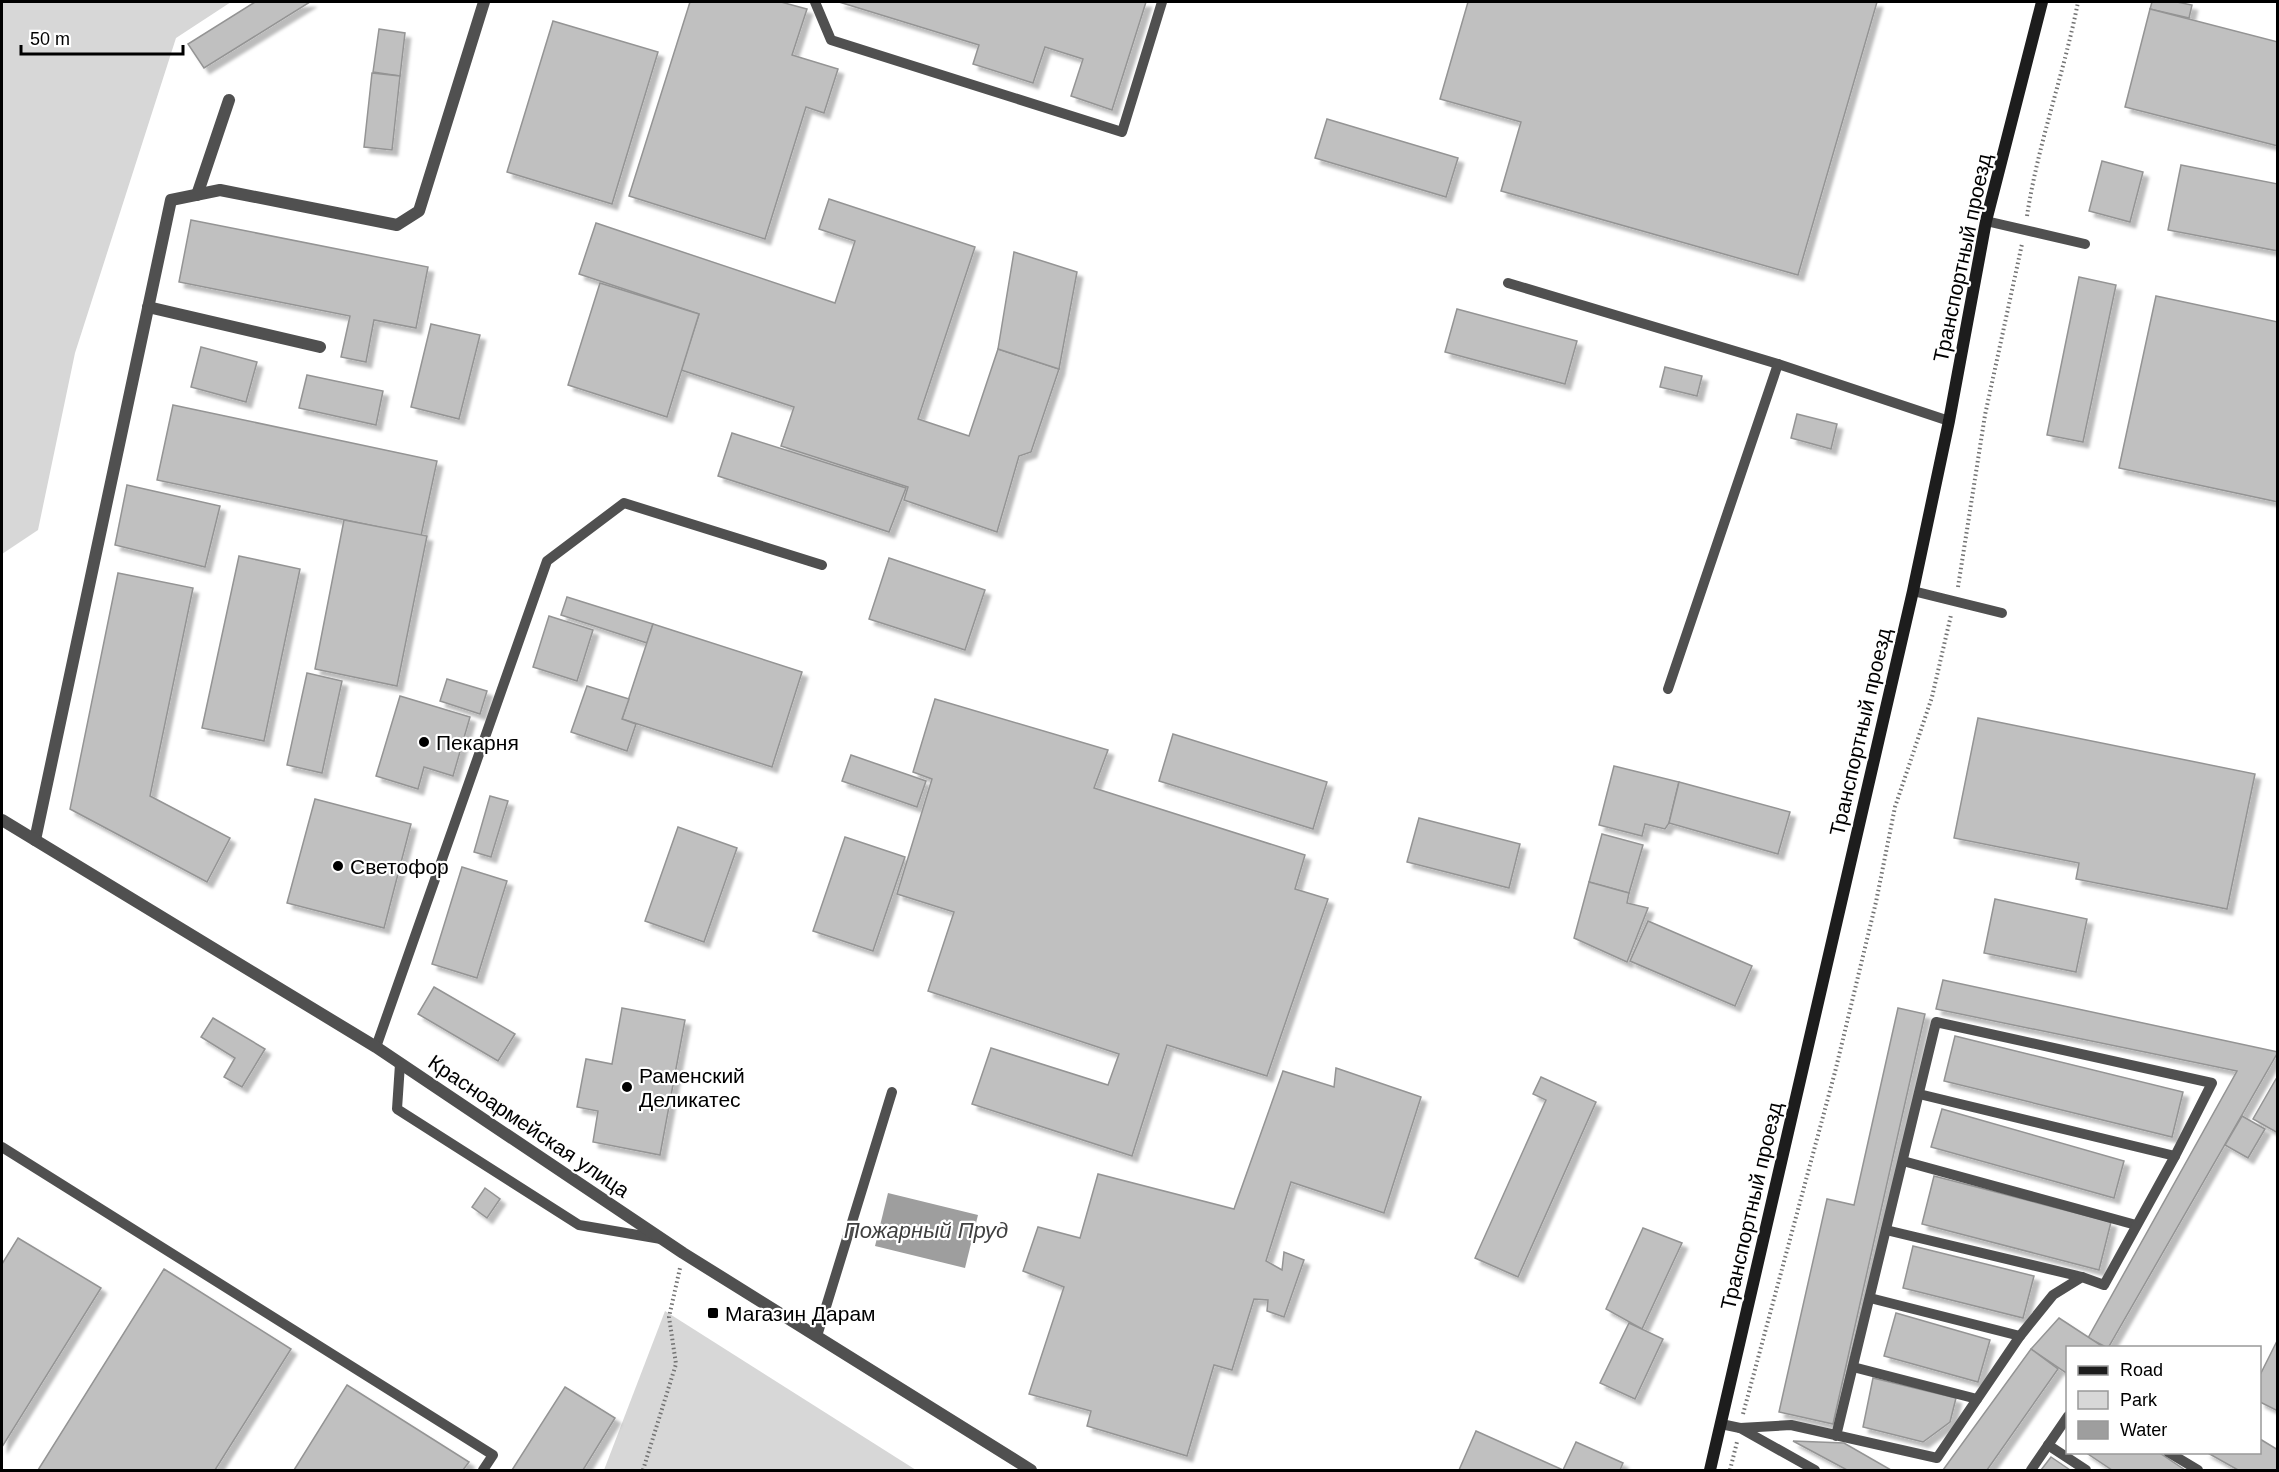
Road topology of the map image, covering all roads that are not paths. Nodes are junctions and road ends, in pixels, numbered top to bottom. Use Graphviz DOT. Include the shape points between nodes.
graph roads {
  1 [pos="484,2"];
  2 [pos="815,2"];
  3 [pos="1162,2"];
  4 [pos="2042,2"];
  5 [pos="229,100"];
  6 [pos="197,195"];
  7 [pos="1986,221"];
  8 [pos="2085,244"];
  9 [pos="1508,283"];
  10 [pos="148,307"];
  11 [pos="320,347"];
  12 [pos="1778,364"];
  13 [pos="1949,421"];
  14 [pos="822,566"];
  15 [pos="1912,591"];
  16 [pos="2002,613"];
  17 [pos="1668,689"];
  18 [pos="2,820"];
  19 [pos="35,840"];
  20 [pos="376,1047"];
  21 [pos="400,1064"];
  22 [pos="892,1092"];
  23 [pos="1919,1094"];
  24 [pos="2,1147"];
  25 [pos="2175,1156"];
  26 [pos="1903,1161"];
  27 [pos="2136,1225"];
  28 [pos="1886,1230"];
  29 [pos="663,1239"];
  30 [pos="2082,1277"];
  31 [pos="1870,1298"];
  32 [pos="817,1336"];
  33 [pos="2020,1336"];
  34 [pos="1853,1367"];
  35 [pos="1977,1399"];
  36 [pos="2066,1417"];
  37 [pos="1720,1424"];
  38 [pos="1740,1428"];
  39 [pos="1836,1436"];
  40 [pos="2048,1444"];
  41 [pos="2171,1454"];
  42 [pos="483,1470"];
  43 [pos="1031,1470"];
  44 [pos="1710,1470"];
  45 [pos="1815,1470"];
  46 [pos="2031,1470"];
  47 [pos="2086,1470"];
  48 [pos="2198,1470"];
  1 -- 6 [label="street" via="419,211 397,225 220,190"];
  2 -- 3 [label="lane" via="831,40 1122,132"];
  4 -- 7 [label="main road, Транспортный проезд"];
  5 -- 6 [label="street"];
  6 -- 10 [label="street" via="171,200"];
  7 -- 8 [label="lane"];
  7 -- 13 [label="main road, Транспортный проезд"];
  9 -- 12 [label="lane"];
  10 -- 11 [label="street"];
  10 -- 19 [label="street"];
  12 -- 13 [label="lane"];
  12 -- 17 [label="lane"];
  13 -- 15 [label="main road, Транспортный проезд"];
  14 -- 20 [label="lane" via="624,502 547,561"];
  15 -- 16 [label="lane"];
  15 -- 37 [label="main road, Транспортный проезд"];
  18 -- 19 [label="street, Красноармейская улица"];
  19 -- 20 [label="street, Красноармейская улица"];
  20 -- 21 [label="street, Красноармейская улица"];
  21 -- 29 [label="street, Красноармейская улица"];
  21 -- 29 [label="lane" via="397,1109 579,1225"];
  22 -- 32 [label="lane"];
  23 -- 25 [label="lane"];
  23 -- 25 [label="lane" via="1936,1022 2211,1083"];
  23 -- 26 [label="lane"];
  24 -- 42 [label="lane" via="493,1455"];
  25 -- 27 [label="lane"];
  26 -- 27 [label="lane"];
  26 -- 28 [label="lane"];
  27 -- 30 [label="lane" via="2104,1285"];
  28 -- 30 [label="lane"];
  28 -- 31 [label="lane"];
  29 -- 32 [label="street, Красноармейская улица"];
  30 -- 33 [label="lane" via="2053,1295"];
  31 -- 33 [label="lane"];
  31 -- 34 [label="lane"];
  32 -- 43 [label="street, Красноармейская улица"];
  33 -- 35 [label="lane"];
  34 -- 35 [label="lane"];
  34 -- 39 [label="lane"];
  35 -- 39 [label="lane" via="1937,1458"];
  36 -- 40 [label="lane"];
  37 -- 38 [label="lane"];
  37 -- 44 [label="main road, Транспортный проезд"];
  38 -- 39 [label="lane" via="1791,1425"];
  38 -- 45 [label="lane"];
  40 -- 46 [label="lane"];
  40 -- 47 [label="lane"];
  41 -- 48 [label="lane"];
}
